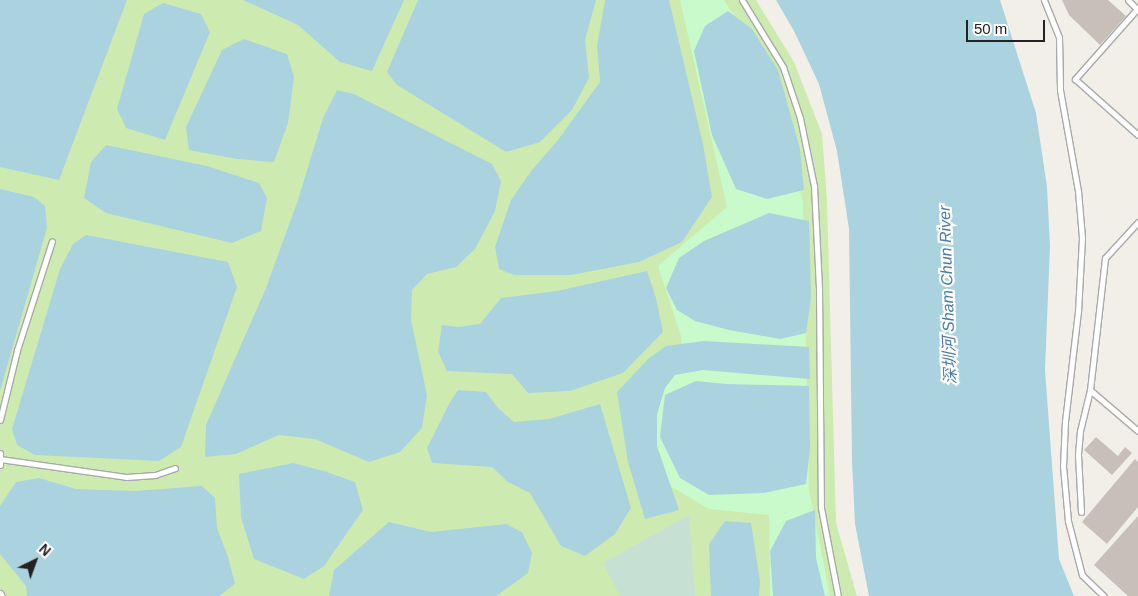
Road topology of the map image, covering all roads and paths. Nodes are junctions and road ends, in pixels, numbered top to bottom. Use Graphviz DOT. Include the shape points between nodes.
graph roads {
  1 [pos="742,0"];
  2 [pos="1044,0"];
  3 [pos="1128,0"];
  4 [pos="1138,9"];
  5 [pos="1138,135"];
  6 [pos="1138,222"];
  7 [pos="52,241"];
  8 [pos="1090,390"];
  9 [pos="0,420"];
  10 [pos="1138,431"];
  11 [pos="0,453"];
  12 [pos="1,462"];
  13 [pos="175,468"];
  14 [pos="1081,512"];
  15 [pos="0,593"];
  16 [pos="2,596"];
  17 [pos="838,596"];
  18 [pos="1104,596"];
  1 -- 17 [label="lane" via="783,67 800,118 814,186 822,508"];
  2 -- 18 [label="lane" via="1059,36 1060,90 1078,191 1082,238 1078,311 1065,421 1063,466 1068,521 1082,576"];
  3 -- 4 [label="lane"];
  4 -- 5 [label="lane" via="1075,79"];
  6 -- 8 [label="lane" via="1105,258"];
  7 -- 9 [label="lane" via="17,350"];
  8 -- 10 [label="lane"];
  8 -- 14 [label="lane" via="1080,431"];
  11 -- 12 [label="lane"];
  12 -- 13 [label="lane" via="126,477 155,475"];
  15 -- 16 [label="lane"];
}
